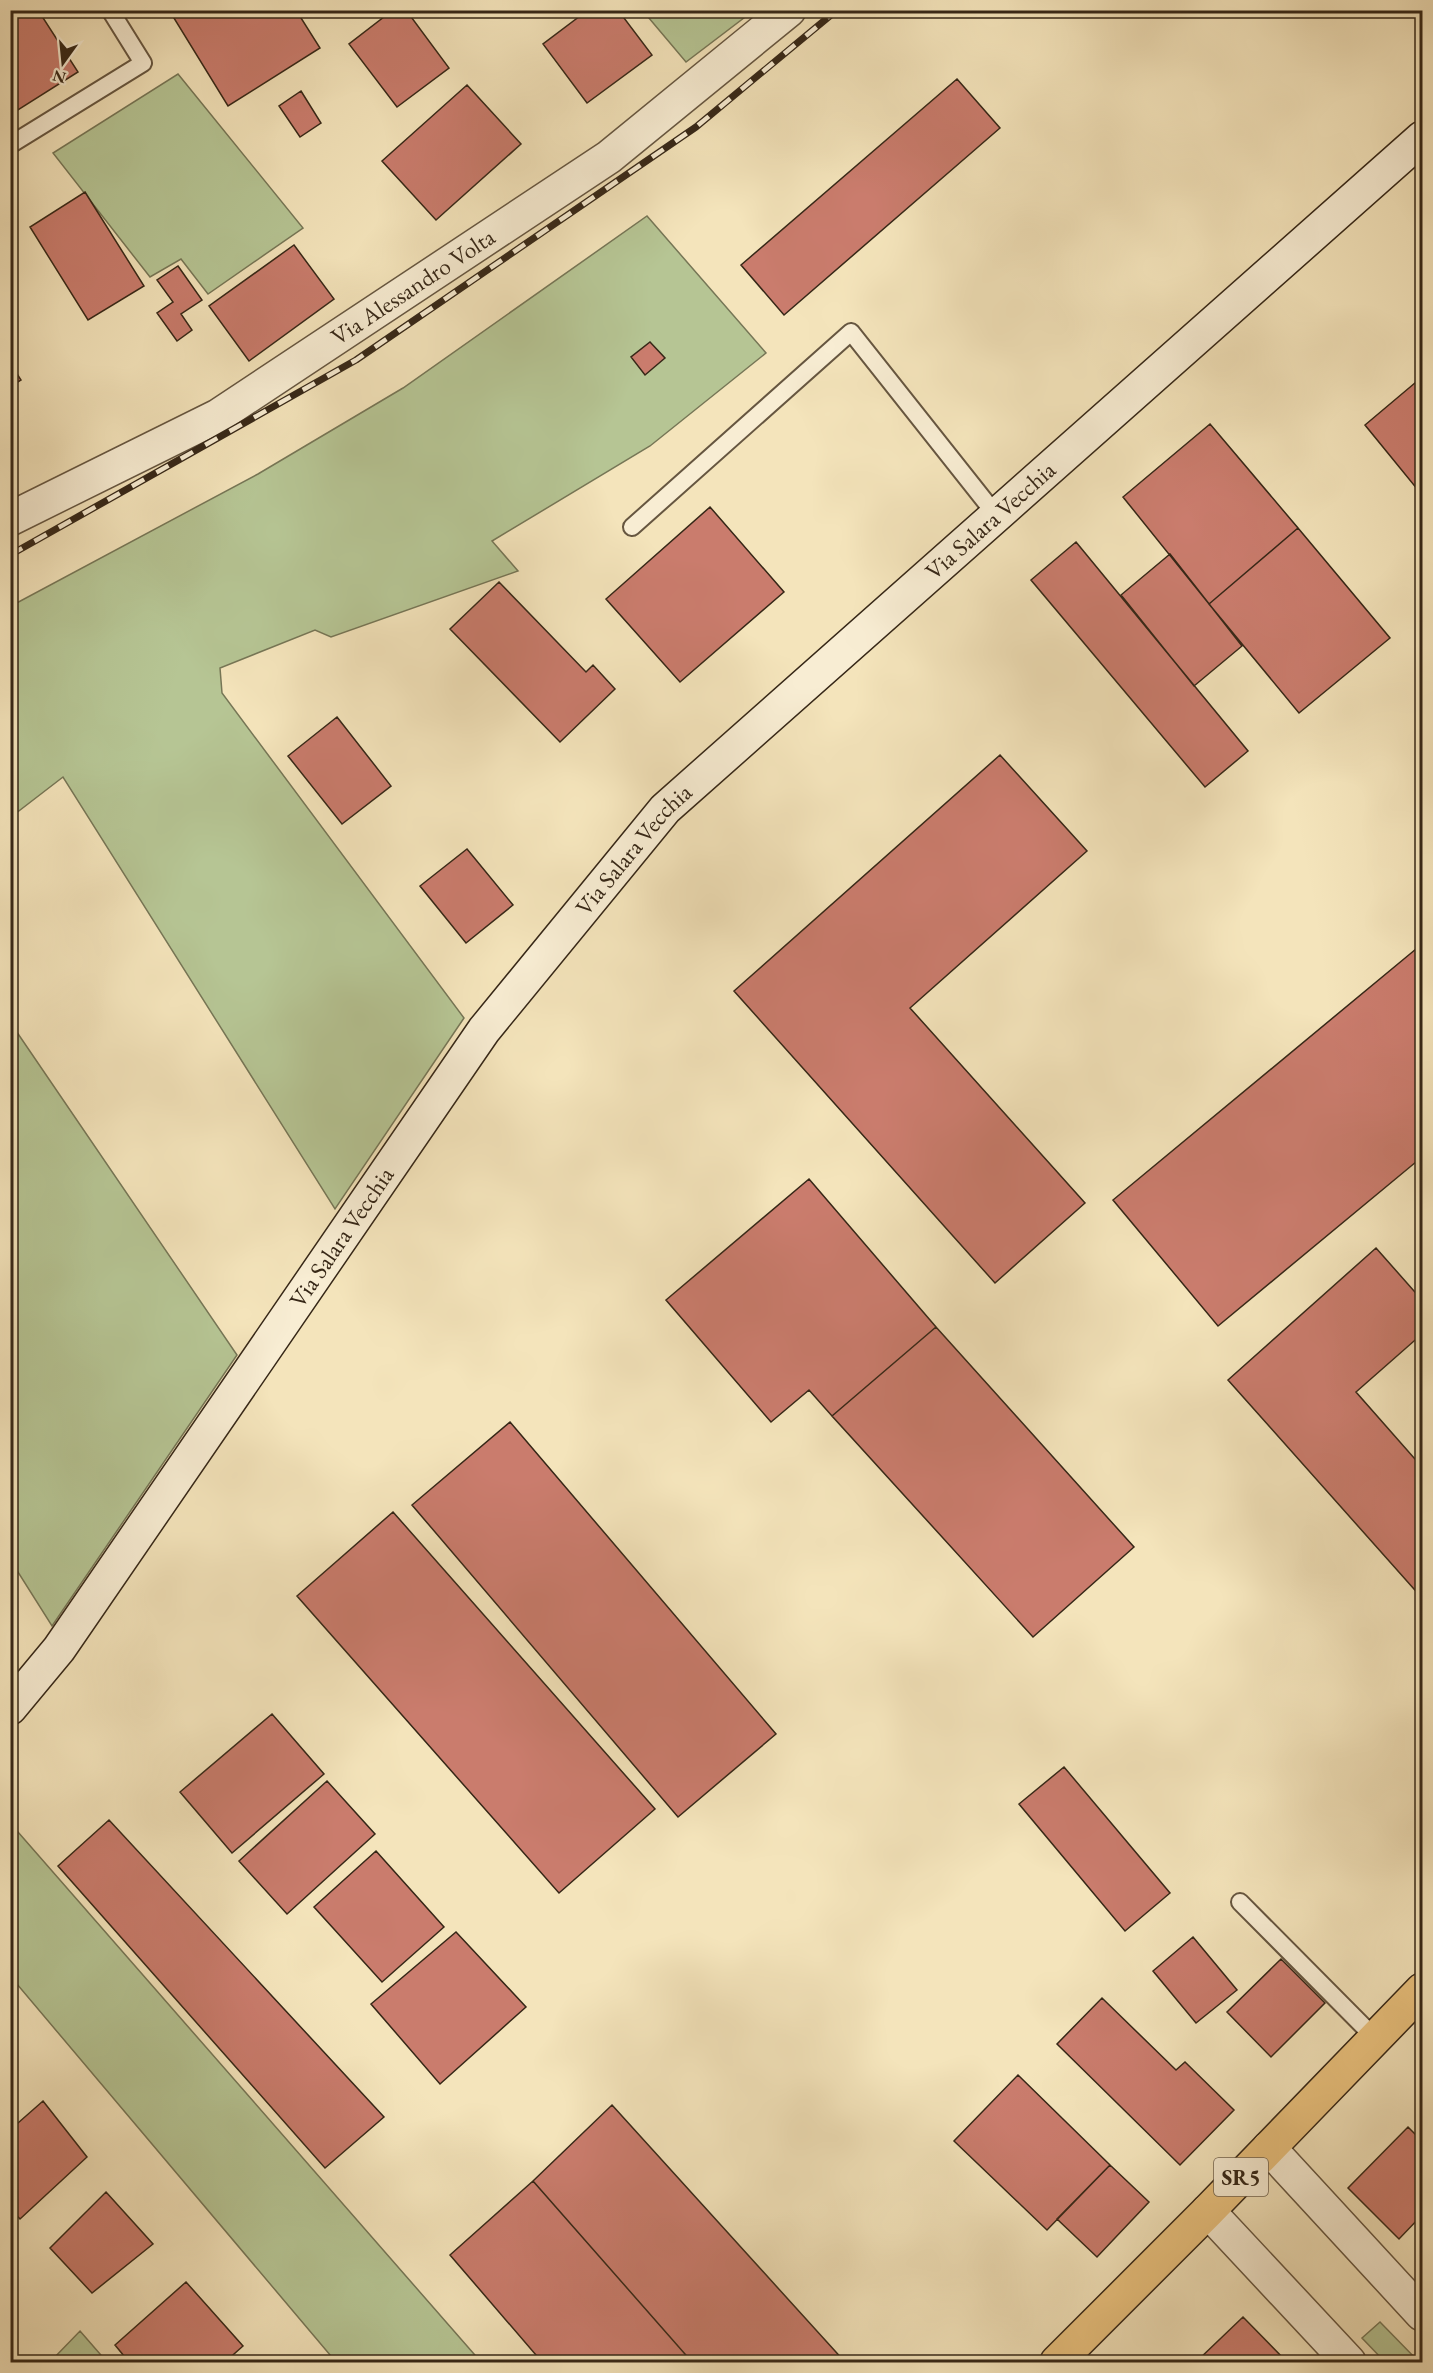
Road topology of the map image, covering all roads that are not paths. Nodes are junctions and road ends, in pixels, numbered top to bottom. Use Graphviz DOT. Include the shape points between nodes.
graph roads {
  1 [pos="110,10"];
  2 [pos="789,10"];
  3 [pos="1422,138"];
  4 [pos="10,145"];
  5 [pos="996,515"];
  6 [pos="10,519"];
  7 [pos="632,527"];
  8 [pos="10,1708"];
  9 [pos="1240,1902"];
  10 [pos="1422,1990"];
  11 [pos="1375,2038"];
  12 [pos="1269,2148"];
  13 [pos="1209,2211"];
  14 [pos="1422,2314"];
  15 [pos="1057,2362"];
  16 [pos="1349,2362"];
  1 -- 4 [label="lane" via="143,63"];
  2 -- 6 [label="street, Via Alessandro Volta" via="609,157 218,416"];
  3 -- 5 [label="street, Via Salara Vecchia"];
  5 -- 7 [label="lane" via="851,332"];
  5 -- 8 [label="street, Via Salara Vecchia" via="665,809 484,1030 59,1649"];
  9 -- 11 [label="lane"];
  10 -- 11 [label="main road, SR5"];
  11 -- 12 [label="main road, SR5"];
  12 -- 13 [label="main road, SR5"];
  12 -- 14 [label="street"];
  13 -- 15 [label="main road, SR5"];
  13 -- 16 [label="street"];
}
